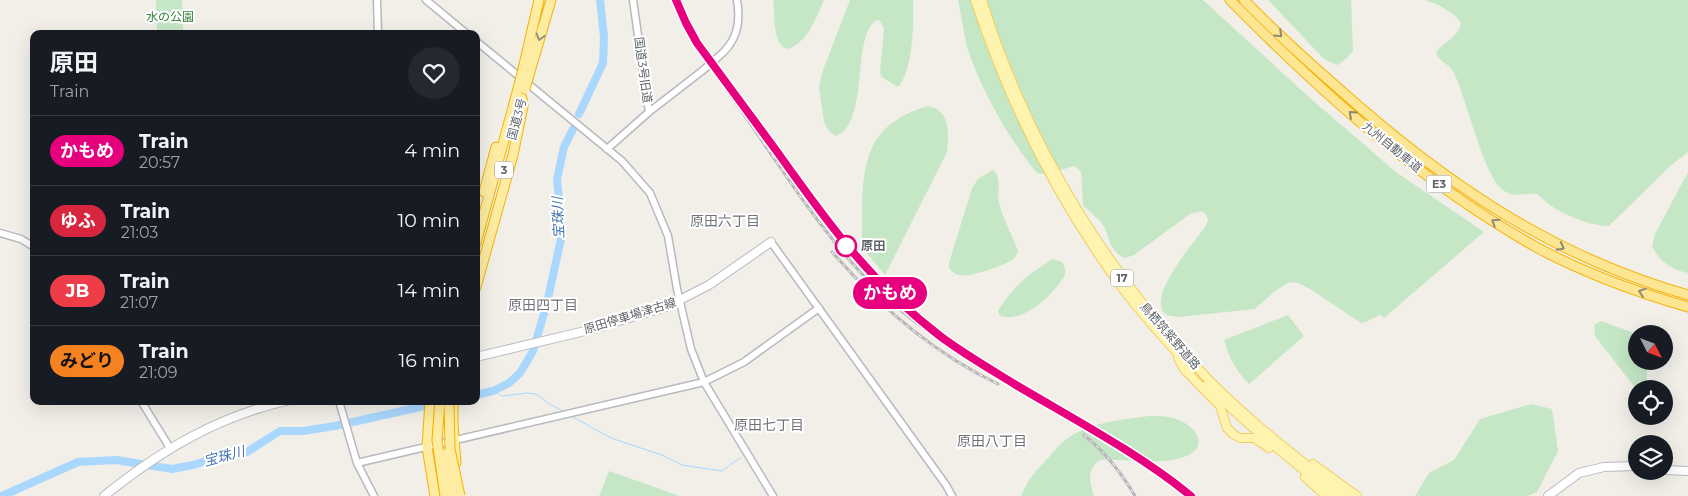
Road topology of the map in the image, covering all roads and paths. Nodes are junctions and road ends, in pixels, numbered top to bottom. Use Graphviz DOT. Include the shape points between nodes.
graph roads {
  1 [pos="377,0"];
  2 [pos="426,0"];
  3 [pos="633,0"];
  4 [pos="737,0"];
  5 [pos="975,0"];
  6 [pos="982,0"];
  7 [pos="1230,0"];
  8 [pos="1244,0"];
  9 [pos="545,2"];
  10 [pos="378,30"];
  11 [pos="462,30"];
  12 [pos="480,44"];
  13 [pos="522,90"];
  14 [pos="511,111"];
  15 [pos="649,112"];
  16 [pos="607,148"];
  17 [pos="480,207"];
  18 [pos="0,233"];
  19 [pos="771,242"];
  20 [pos="30,244"];
  21 [pos="482,252"];
  22 [pos="1688,295"];
  23 [pos="680,301"];
  24 [pos="1688,307"];
  25 [pos="819,308"];
  26 [pos="1171,346"];
  27 [pos="480,356"];
  28 [pos="704,382"];
  29 [pos="143,405"];
  30 [pos="273,405"];
  31 [pos="340,405"];
  32 [pos="430,405"];
  33 [pos="440,405"];
  34 [pos="451,405"];
  35 [pos="451,405"];
  36 [pos="451,405"];
  37 [pos="1274,438"];
  38 [pos="437,440"];
  39 [pos="454,441"];
  40 [pos="427,446"];
  41 [pos="170,448"];
  42 [pos="357,463"];
  43 [pos="1628,466"];
  44 [pos="1673,470"];
  45 [pos="1688,471"];
  46 [pos="104,496"];
  47 [pos="374,496"];
  48 [pos="437,496"];
  49 [pos="445,496"];
  50 [pos="452,496"];
  51 [pos="461,496"];
  52 [pos="773,496"];
  53 [pos="952,496"];
  54 [pos="1326,496"];
  55 [pos="1336,496"];
  56 [pos="1345,496"];
  57 [pos="1357,496"];
  58 [pos="1548,496"];
  1 -- 10 [label="street"];
  2 -- 11 [label="street"];
  3 -- 15 [label="street, 国道3号旧道"];
  4 -- 15 [label="street, bridge" via="740,18 737,34 730,46"];
  5 -- 26 [label="main road, 鳥栖筑紫野道路 / 17" via="1004,81 1050,176 1123,289"];
  6 -- 37 [label="main road, 鳥栖筑紫野道路 / 17" via="1018,100 1084,222 1127,285 1175,342 1205,376"];
  24 -- 7 [label="highway, 九州自動車道 / E3, one-way" via="1635,290 1567,262 1450,193 1370,131"];
  8 -- 22 [label="highway, 九州自動車道 / E3, one-way" via="1377,123 1457,185 1572,252 1639,280"];
  9 -- 13 [label="highway, 国道3号 / 3, bridge"];
  12 -- 16 [label="street"];
  13 -- 14 [label="highway, 国道3号 / 3"];
  13 -- 21 [label="highway" via="523,106 513,155"];
  14 -- 17 [label="highway" via="494,154"];
  14 -- 21 [label="highway, 国道3号 / 3"];
  15 -- 16 [label="street, 国道3号旧道"];
  16 -- 23 [label="street" via="638,177 656,204 668,236"];
  18 -- 20 [label="street"];
  19 -- 23 [label="main road, 原田停車場津古線"];
  19 -- 25 [label="street"];
  23 -- 27 [label="main road, 原田停車場津古線" via="585,331"];
  23 -- 28 [label="street" via="691,350"];
  25 -- 28 [label="street" via="744,362"];
  25 -- 53 [label="street"];
  26 -- 54 [label="main road" via="1184,369 1220,406 1227,428 1233,434 1263,443"];
  26 -- 55 [label="main road, 鳥栖筑紫野道路 / 17" via="1232,410"];
  28 -- 39 [label="street"];
  28 -- 52 [label="street"];
  29 -- 41 [label="street"];
  30 -- 41 [label="main road" via="208,427"];
  31 -- 42 [label="street"];
  32 -- 40 [label="highway"];
  33 -- 38 [label="highway, bridge"];
  34 -- 39 [label="highway"];
  35 -- 50 [label="highway, bridge" via="447,465"];
  36 -- 51 [label="highway, bridge" via="450,449"];
  37 -- 56 [label="main road, 鳥栖筑紫野道路 / 17"];
  37 -- 57 [label="main road"];
  38 -- 48 [label="highway" via="434,453"];
  38 -- 49 [label="highway, bridge"];
  39 -- 40 [label="street"];
  39 -- 51 [label="highway"];
  40 -- 42 [label="street"];
  40 -- 48 [label="highway"];
  41 -- 46 [label="main road"];
  42 -- 47 [label="street"];
  43 -- 58 [label="main road" via="1578,473"];
  44 -- 45 [label="main road"];
}
